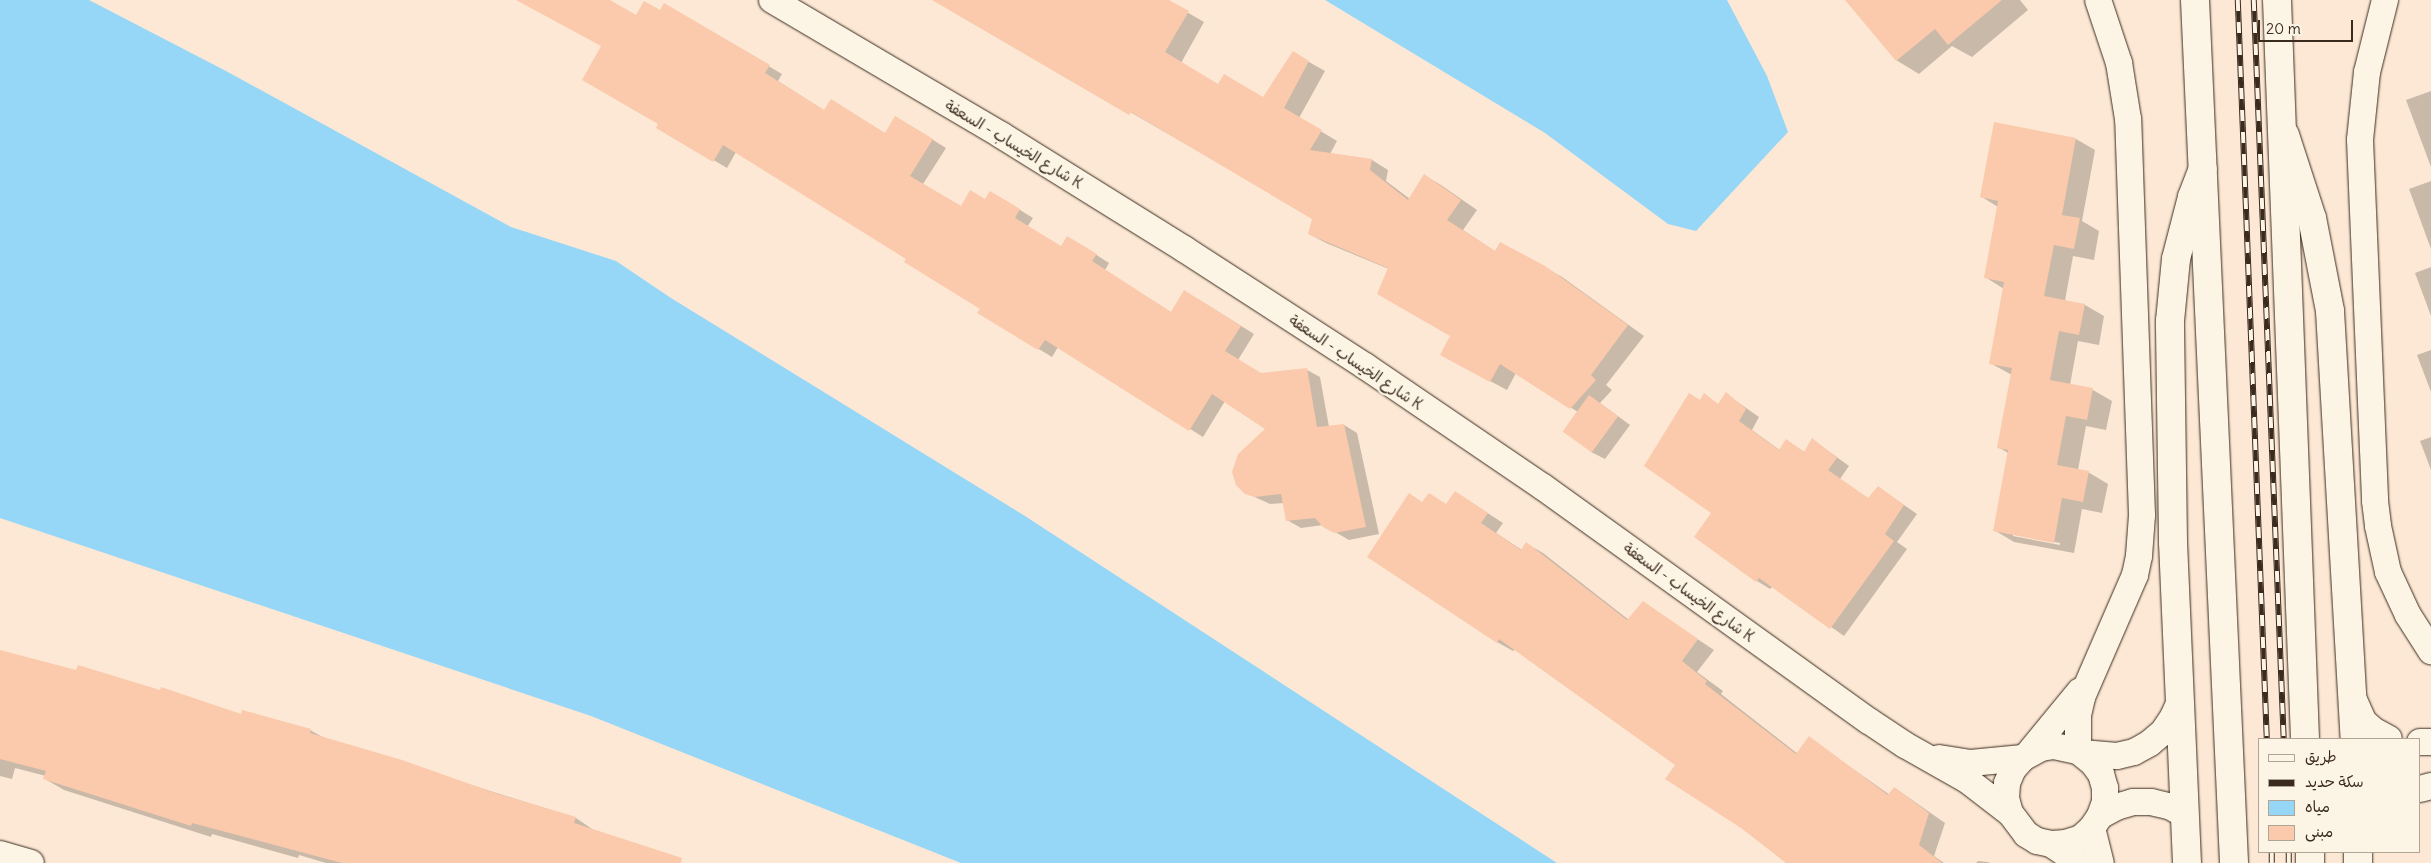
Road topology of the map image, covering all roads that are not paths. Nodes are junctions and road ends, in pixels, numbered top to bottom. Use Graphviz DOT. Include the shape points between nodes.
graph roads {
  1 [pos="772,0"];
  2 [pos="2098,0"];
  3 [pos="2195,0"];
  4 [pos="2277,0"];
  5 [pos="2386,0"];
  6 [pos="2282,128"];
  7 [pos="2204,167"];
  8 [pos="2426,643"];
  9 [pos="2431,660"];
  10 [pos="2088,680"];
  11 [pos="2354,700"];
  12 [pos="2180,701"];
  13 [pos="2305,738"];
  14 [pos="2355,738"];
  15 [pos="2387,738"];
  16 [pos="2080,752"];
  17 [pos="1920,753"];
  18 [pos="2026,755"];
  19 [pos="2010,813"];
  20 [pos="2185,814"];
  21 [pos="2096,822"];
  22 [pos="2051,844"];
  23 [pos="0,854"];
  24 [pos="31,863"];
  25 [pos="2079,863"];
  26 [pos="2101,863"];
  27 [pos="2186,863"];
  28 [pos="2234,863"];
  1 -- 17 [label="street, شارع الخيساب - السعفة K" via="1001,135 1348,356 1543,487 1868,721"];
  2 -- 10 [label="street" via="2119,63 2128,119 2142,515 2139,556 2132,582"];
  3 -- 7 [label="main road"];
  4 -- 6 [label="main road"];
  5 -- 8 [label="street" via="2367,72 2360,140 2376,501 2388,572"];
  6 -- 11 [label="main road" via="2312,218 2330,311"];
  6 -- 13 [label="main road"];
  7 -- 12 [label="main road" via="2192,197 2176,259 2170,321 2173,533"];
  7 -- 28 [label="main road"];
  8 -- 9 [label="street"];
  10 -- 16 [label="street" via="2078,715"];
  10 -- 18 [label="street" via="2060,718"];
  11 -- 14 [label="main road"];
  11 -- 15 [label="street" via="2364,722"];
  12 -- 16 [label="street" via="2163,732 2134,752 2117,756"];
  12 -- 20 [label="main road"];
  16 -- 18 [label="street" via="2054,746"];
  16 -- 21 [label="street" via="2101,774 2105,788 2105,802"];
  17 -- 18 [label="street, شارع الخيساب - السعفة K" via="1971,763"];
  17 -- 19 [label="street, شارع الخيساب - السعفة K" via="1968,780"];
  18 -- 19 [label="street" via="2007,783"];
  19 -- 22 [label="street" via="2026,834"];
  20 -- 21 [label="street" via="2169,806 2133,802 2116,807"];
  20 -- 27 [label="main road"];
  21 -- 22 [label="street" via="2081,838"];
  21 -- 26 [label="street"];
  22 -- 25 [label="street"];
  23 -- 24 [label="street"];
}
